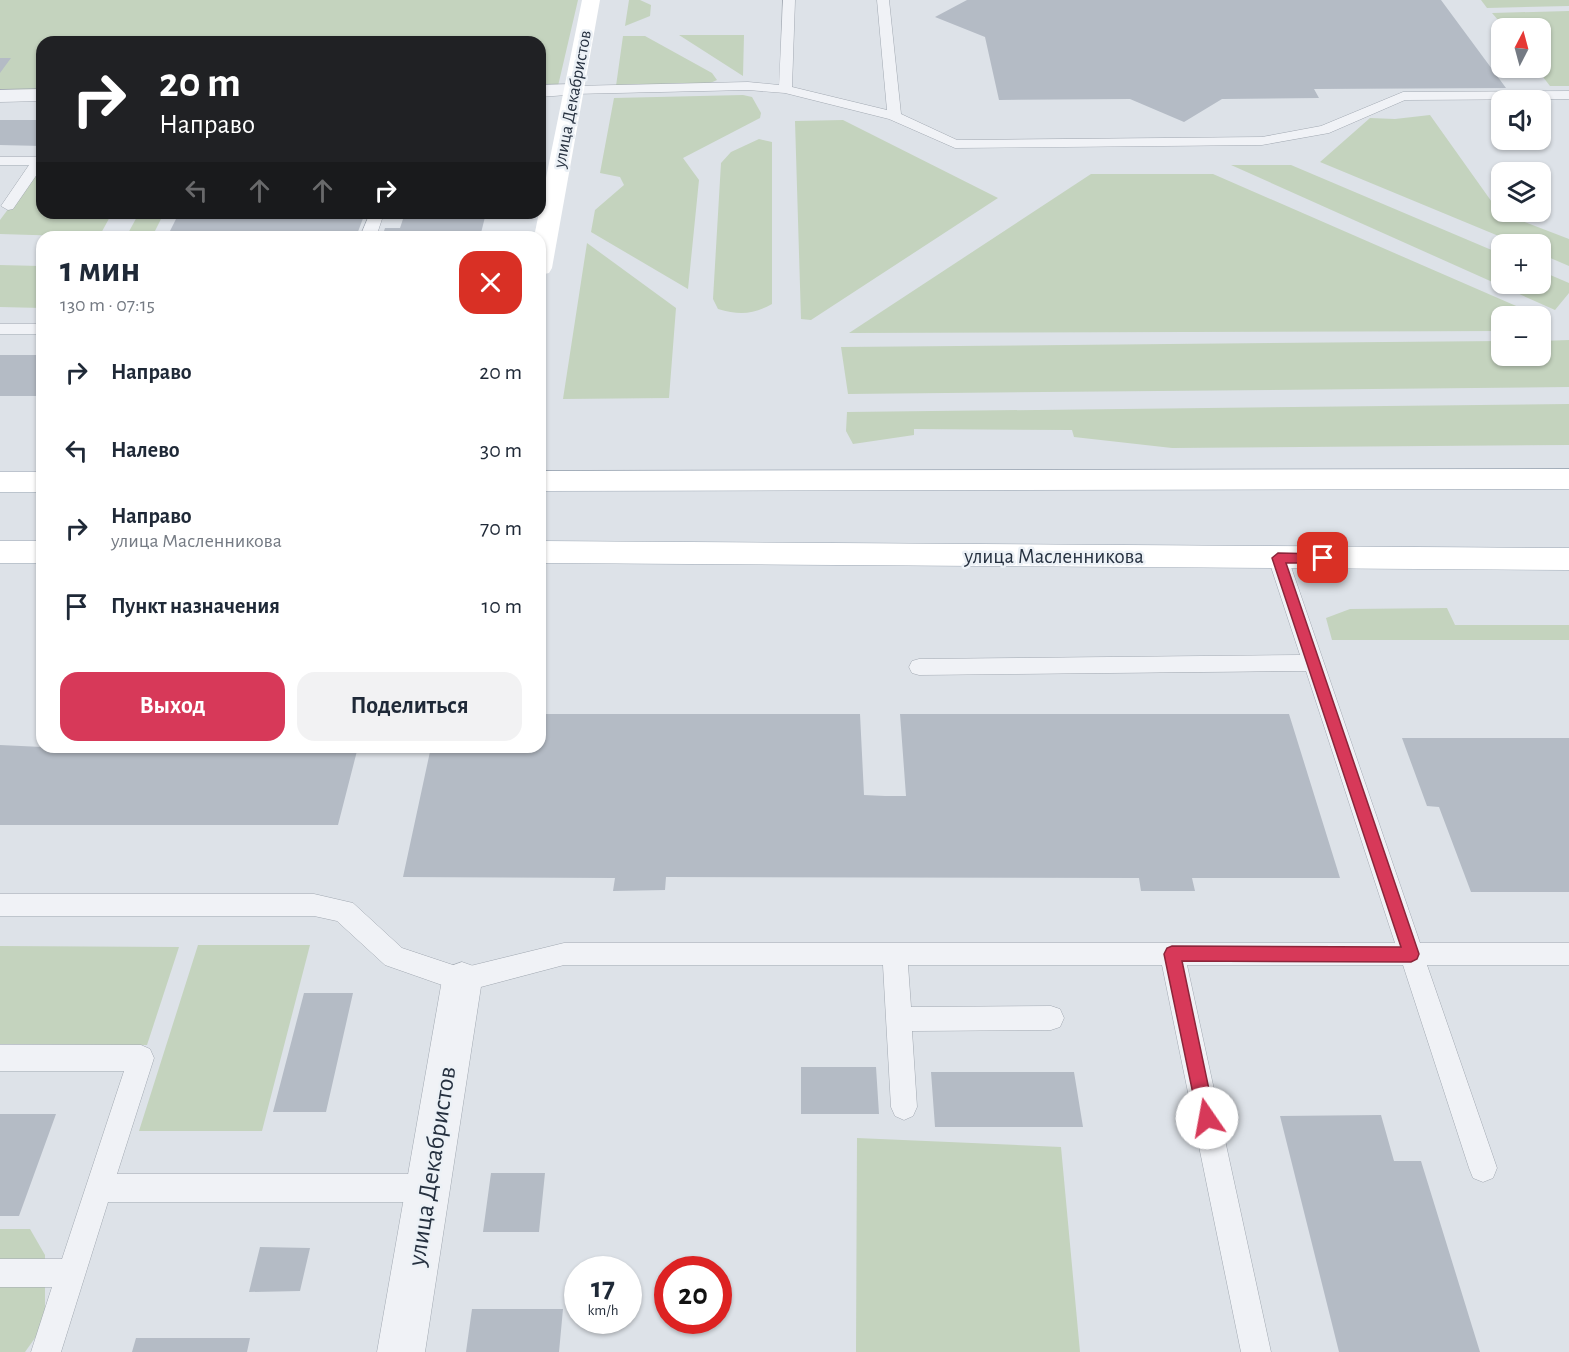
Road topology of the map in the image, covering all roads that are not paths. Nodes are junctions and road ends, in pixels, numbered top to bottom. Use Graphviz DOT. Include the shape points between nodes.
graph roads {
  1 [pos="591,0"];
  2 [pos="789,0"];
  3 [pos="883,0"];
  4 [pos="785,89"];
  5 [pos="573,90"];
  6 [pos="546,91"];
  7 [pos="36,95"];
  8 [pos="1569,95"];
  9 [pos="0,96"];
  10 [pos="894,116"];
  11 [pos="0,161"];
  12 [pos="36,161"];
  13 [pos="36,167"];
  14 [pos="8,206"];
  15 [pos="546,236"];
  16 [pos="0,329"];
  17 [pos="36,329"];
  18 [pos="1569,479"];
  19 [pos="546,481"];
  20 [pos="0,552"];
  21 [pos="36,552"];
  22 [pos="546,552"];
  23 [pos="1278,558"];
  24 [pos="1569,559"];
  25 [pos="1313,663"];
  26 [pos="919,667"];
  27 [pos="0,905"];
  28 [pos="895,954"];
  29 [pos="1172,954"];
  30 [pos="1411,954"];
  31 [pos="1569,954"];
  32 [pos="462,980"];
  33 [pos="1051,1018"];
  34 [pos="898,1019"];
  35 [pos="0,1058"];
  36 [pos="904,1107"];
  37 [pos="1483,1168"];
  38 [pos="99,1188"];
  39 [pos="428,1188"];
  40 [pos="0,1273"];
  41 [pos="71,1273"];
  42 [pos="45,1352"];
  43 [pos="401,1352"];
  44 [pos="1256,1352"];
  1 -- 5 [label="main road, улица Декабристов"];
  2 -- 4 [label="lane"];
  3 -- 10 [label="lane"];
  4 -- 5 [label="lane" via="748,86"];
  4 -- 10 [label="lane"];
  5 -- 6 [label="street"];
  5 -- 15 [label="main road, улица Декабристов"];
  7 -- 9 [label="street"];
  8 -- 10 [label="lane" via="1403,96 1324,130 1262,141 955,144"];
  11 -- 12 [label="lane"];
  13 -- 14 [label="lane"];
  16 -- 17 [label="lane"];
  18 -- 19 [label="main road"];
  20 -- 21 [label="main road"];
  22 -- 23 [label="main road, улица Масленникова"];
  23 -- 24 [label="main road, улица Масленникова"];
  23 -- 25 [label="lane"];
  25 -- 26 [label="lane"];
  25 -- 30 [label="lane"];
  27 -- 32 [label="lane" via="314,905 344,910 394,957"];
  28 -- 29 [label="lane"];
  28 -- 32 [label="lane" via="564,954"];
  28 -- 34 [label="lane"];
  29 -- 30 [label="lane"];
  29 -- 44 [label="lane"];
  30 -- 31 [label="lane"];
  30 -- 37 [label="lane"];
  32 -- 39 [label="street, улица Декабристов"];
  33 -- 34 [label="lane"];
  34 -- 36 [label="lane"];
  35 -- 38 [label="lane" via="141,1058"];
  38 -- 39 [label="lane"];
  38 -- 41 [label="lane"];
  39 -- 43 [label="street, улица Декабристов"];
  40 -- 41 [label="lane"];
  41 -- 42 [label="lane"];
}
